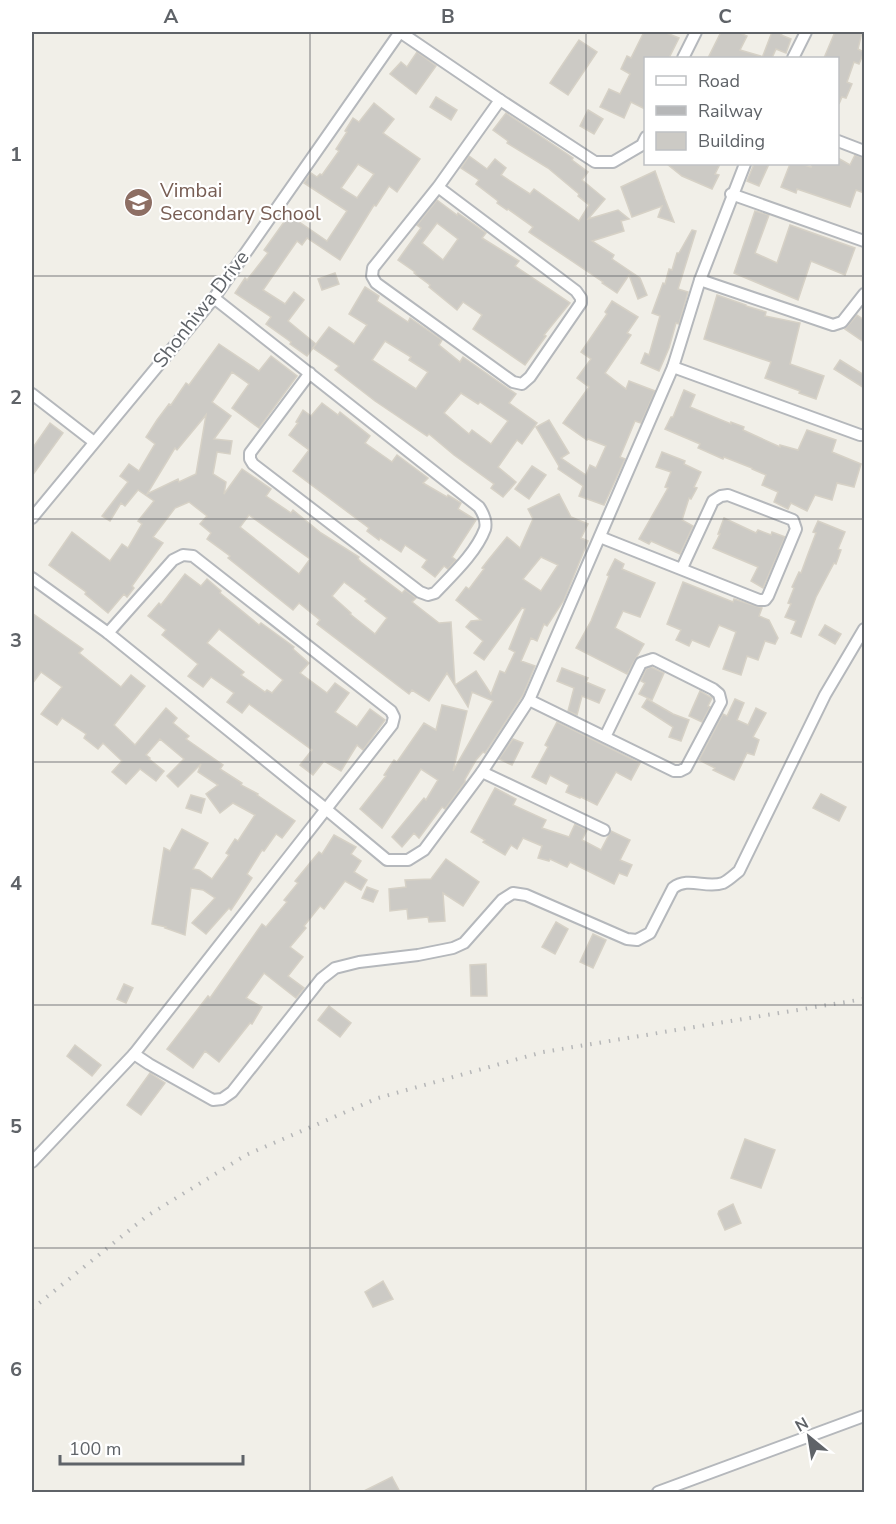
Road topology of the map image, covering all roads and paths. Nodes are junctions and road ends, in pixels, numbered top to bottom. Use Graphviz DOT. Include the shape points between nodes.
graph roads {
  1 [pos="400,32"];
  2 [pos="696,32"];
  3 [pos="806,32"];
  4 [pos="684,57"];
  5 [pos="794,57"];
  6 [pos="500,100"];
  7 [pos="644,140"];
  8 [pos="839,142"];
  9 [pos="864,151"];
  10 [pos="745,165"];
  11 [pos="438,187"];
  12 [pos="731,194"];
  13 [pos="864,242"];
  14 [pos="700,280"];
  15 [pos="864,294"];
  16 [pos="214,298"];
  17 [pos="673,366"];
  18 [pos="310,373"];
  19 [pos="32,394"];
  20 [pos="864,435"];
  21 [pos="94,442"];
  22 [pos="32,518"];
  23 [pos="600,537"];
  24 [pos="682,568"];
  25 [pos="32,578"];
  26 [pos="864,629"];
  27 [pos="108,633"];
  28 [pos="528,700"];
  29 [pos="605,737"];
  30 [pos="482,772"];
  31 [pos="327,810"];
  32 [pos="603,830"];
  33 [pos="134,1054"];
  34 [pos="32,1162"];
  35 [pos="864,1416"];
  36 [pos="658,1492"];
  1 -- 6 [label="street"];
  1 -- 16 [label="street, Shonhiwa Drive"];
  2 -- 4 [label="street"];
  3 -- 5 [label="street"];
  6 -- 7 [label="street" via="595,162 613,162"];
  6 -- 11 [label="street"];
  8 -- 9 [label="street"];
  10 -- 12 [label="street"];
  11 -- 11 [label="street" via="373,268 372,276 376,284 513,382 522,384 575,313 581,298"];
  12 -- 13 [label="street"];
  12 -- 14 [label="street"];
  14 -- 15 [label="street" via="833,325 842,322"];
  14 -- 17 [label="street"];
  16 -- 18 [label="street"];
  16 -- 21 [label="street, Shonhiwa Drive"];
  17 -- 20 [label="street"];
  17 -- 23 [label="street"];
  18 -- 18 [label="street" via="479,507 484,515 486,527 473,549 435,593 420,592 250,459 250,453"];
  19 -- 21 [label="street"];
  21 -- 22 [label="street, Shonhiwa Drive"];
  23 -- 24 [label="street"];
  23 -- 28 [label="street"];
  24 -- 24 [label="street" via="765,600 796,524 728,495 721,496 713,501"];
  25 -- 27 [label="street"];
  26 -- 33 [label="street" via="825,695 739,872 713,885 679,883 650,933 637,940 627,939 526,895 513,893 502,900 464,944 335,968 321,979 232,1092 222,1099 213,1100"];
  27 -- 31 [label="street"];
  27 -- 31 [label="street" via="173,560 193,556 391,711 392,725"];
  28 -- 29 [label="street"];
  28 -- 30 [label="street"];
  29 -- 29 [label="street" via="680,771 686,768 721,702 719,694 647,659 641,663"];
  30 -- 31 [label="street" via="424,850 408,860 387,860"];
  30 -- 32 [label="street"];
  31 -- 33 [label="street"];
  33 -- 34 [label="street"];
  35 -- 36 [label="street"];
}
